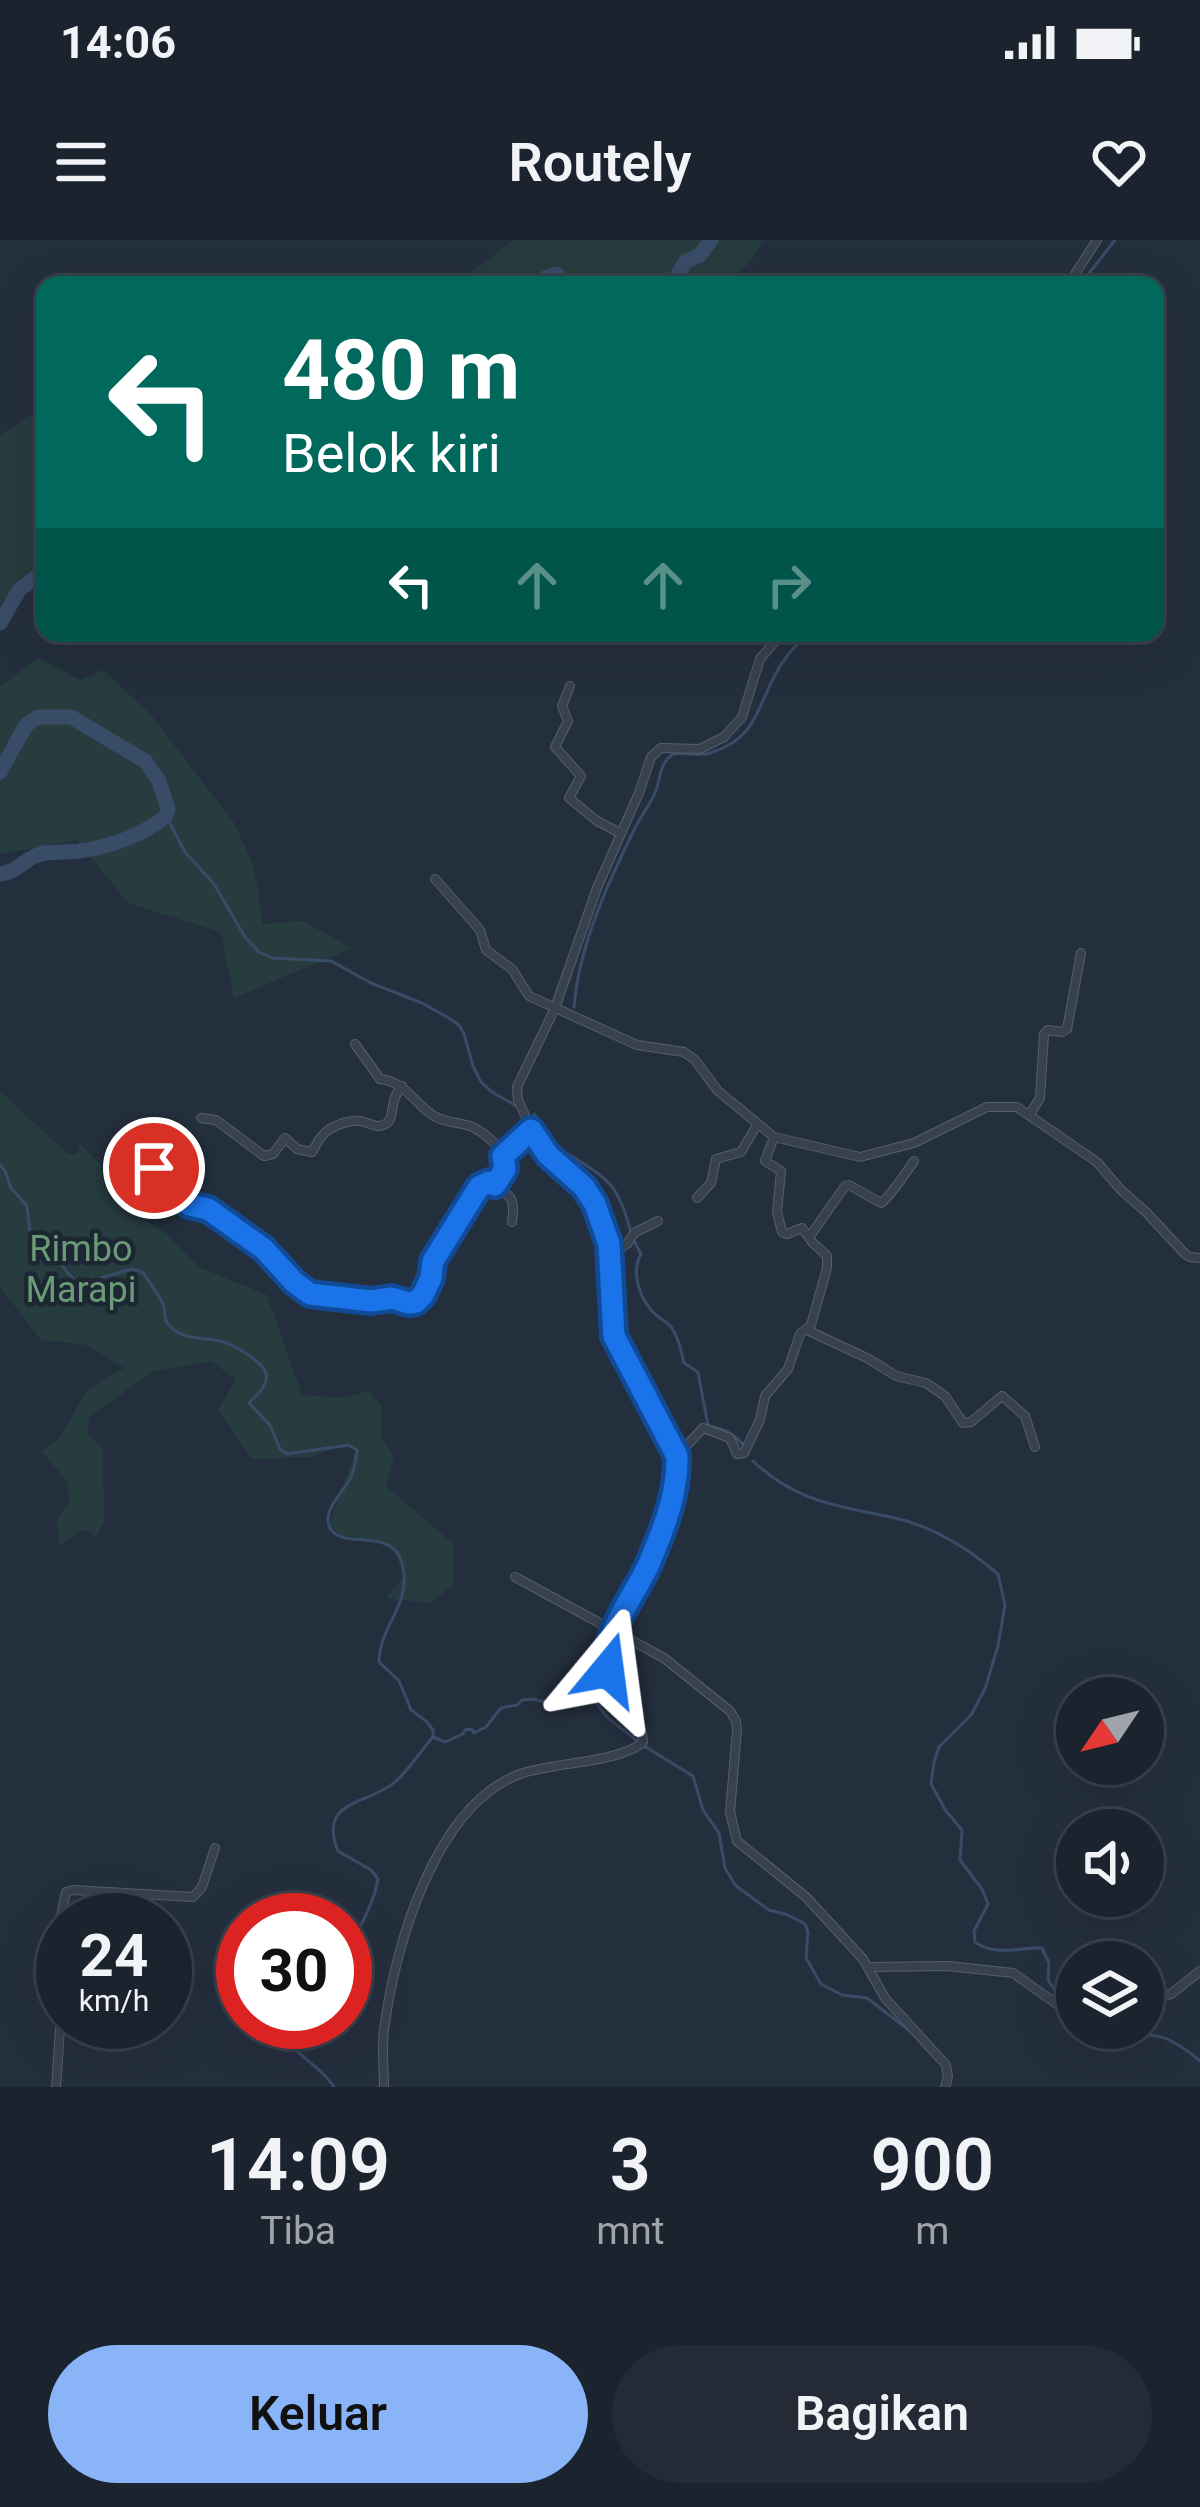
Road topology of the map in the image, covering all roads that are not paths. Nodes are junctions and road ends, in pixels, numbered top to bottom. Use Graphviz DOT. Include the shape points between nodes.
graph roads {
  1 [pos="1096,240"];
  2 [pos="1074,276"];
  3 [pos="774,642"];
  4 [pos="570,686"];
  5 [pos="620,833"];
  6 [pos="435,879"];
  7 [pos="1081,953"];
  8 [pos="555,1008"];
  9 [pos="355,1044"];
  10 [pos="402,1086"];
  11 [pos="1030,1114"];
  12 [pos="201,1118"];
  13 [pos="757,1125"];
  14 [pos="531,1130"];
  15 [pos="774,1137"];
  16 [pos="503,1156"];
  17 [pos="914,1161"];
  18 [pos="154,1168"];
  19 [pos="495,1185"];
  20 [pos="697,1198"];
  21 [pos="658,1221"];
  22 [pos="512,1222"];
  23 [pos="810,1237"];
  24 [pos="1200,1258"];
  25 [pos="611,1268"];
  26 [pos="806,1330"];
  27 [pos="1035,1447"];
  28 [pos="677,1456"];
  29 [pos="515,1576"];
  30 [pos="613,1632"];
  31 [pos="215,1848"];
  32 [pos="869,1967"];
  33 [pos="1200,1971"];
  34 [pos="1164,1995"];
  35 [pos="1056,2005"];
  36 [pos="56,2087"];
  37 [pos="384,2087"];
  38 [pos="945,2087"];
  1 -- 2 [label="street"];
  3 -- 5 [label="street" via="760,658 742,717 724,736 700,749 654,753"];
  4 -- 5 [label="street" via="562,706 568,721 555,748 581,776 569,800"];
  5 -- 8 [label="street"];
  6 -- 8 [label="street" via="526,994"];
  7 -- 11 [label="street" via="1066,1029 1044,1034 1040,1098"];
  8 -- 13 [label="street" via="643,1047 684,1052"];
  8 -- 14 [label="street" via="517,1087"];
  9 -- 10 [label="street" via="377,1077"];
  10 -- 12 [label="street" via="388,1122 338,1125 312,1152 285,1138 264,1156 216,1120"];
  10 -- 16 [label="street" via="432,1115 473,1127"];
  11 -- 15 [label="street" via="987,1107 909,1145 860,1156"];
  11 -- 24 [label="street" via="1097,1162 1185,1254"];
  13 -- 15 [label="street"];
  13 -- 20 [label="street" via="741,1152 716,1159 712,1181"];
  14 -- 16 [label="street"];
  14 -- 25 [label="street" via="595,1204"];
  15 -- 23 [label="street" via="765,1161 782,1173 782,1232 802,1228"];
  16 -- 19 [label="street"];
  17 -- 23 [label="street" via="881,1203 845,1186"];
  18 -- 19 [label="street" via="189,1205 208,1209 264,1249 310,1294 408,1303 423,1295 433,1261 479,1187"];
  19 -- 22 [label="street" via="511,1196"];
  21 -- 25 [label="street" via="632,1235"];
  23 -- 26 [label="street" via="828,1264"];
  25 -- 28 [label="street" via="614,1336"];
  26 -- 27 [label="street" via="926,1383 965,1424 1002,1396 1024,1417"];
  26 -- 28 [label="street" via="765,1396 744,1453 705,1428"];
  28 -- 30 [label="street" via="667,1515"];
  29 -- 30 [label="street"];
  30 -- 32 [label="street" via="664,1658 730,1711 737,1730 730,1812 736,1840 806,1898"];
  30 -- 37 [label="street" via="608,1670 643,1742 512,1778 448,1837 398,1960 384,2026"];
  31 -- 36 [label="street" via="193,1897 66,1892"];
  32 -- 35 [label="street" via="1013,1973"];
  32 -- 38 [label="street" via="885,1998 946,2066"];
  33 -- 34 [label="street"];
}
